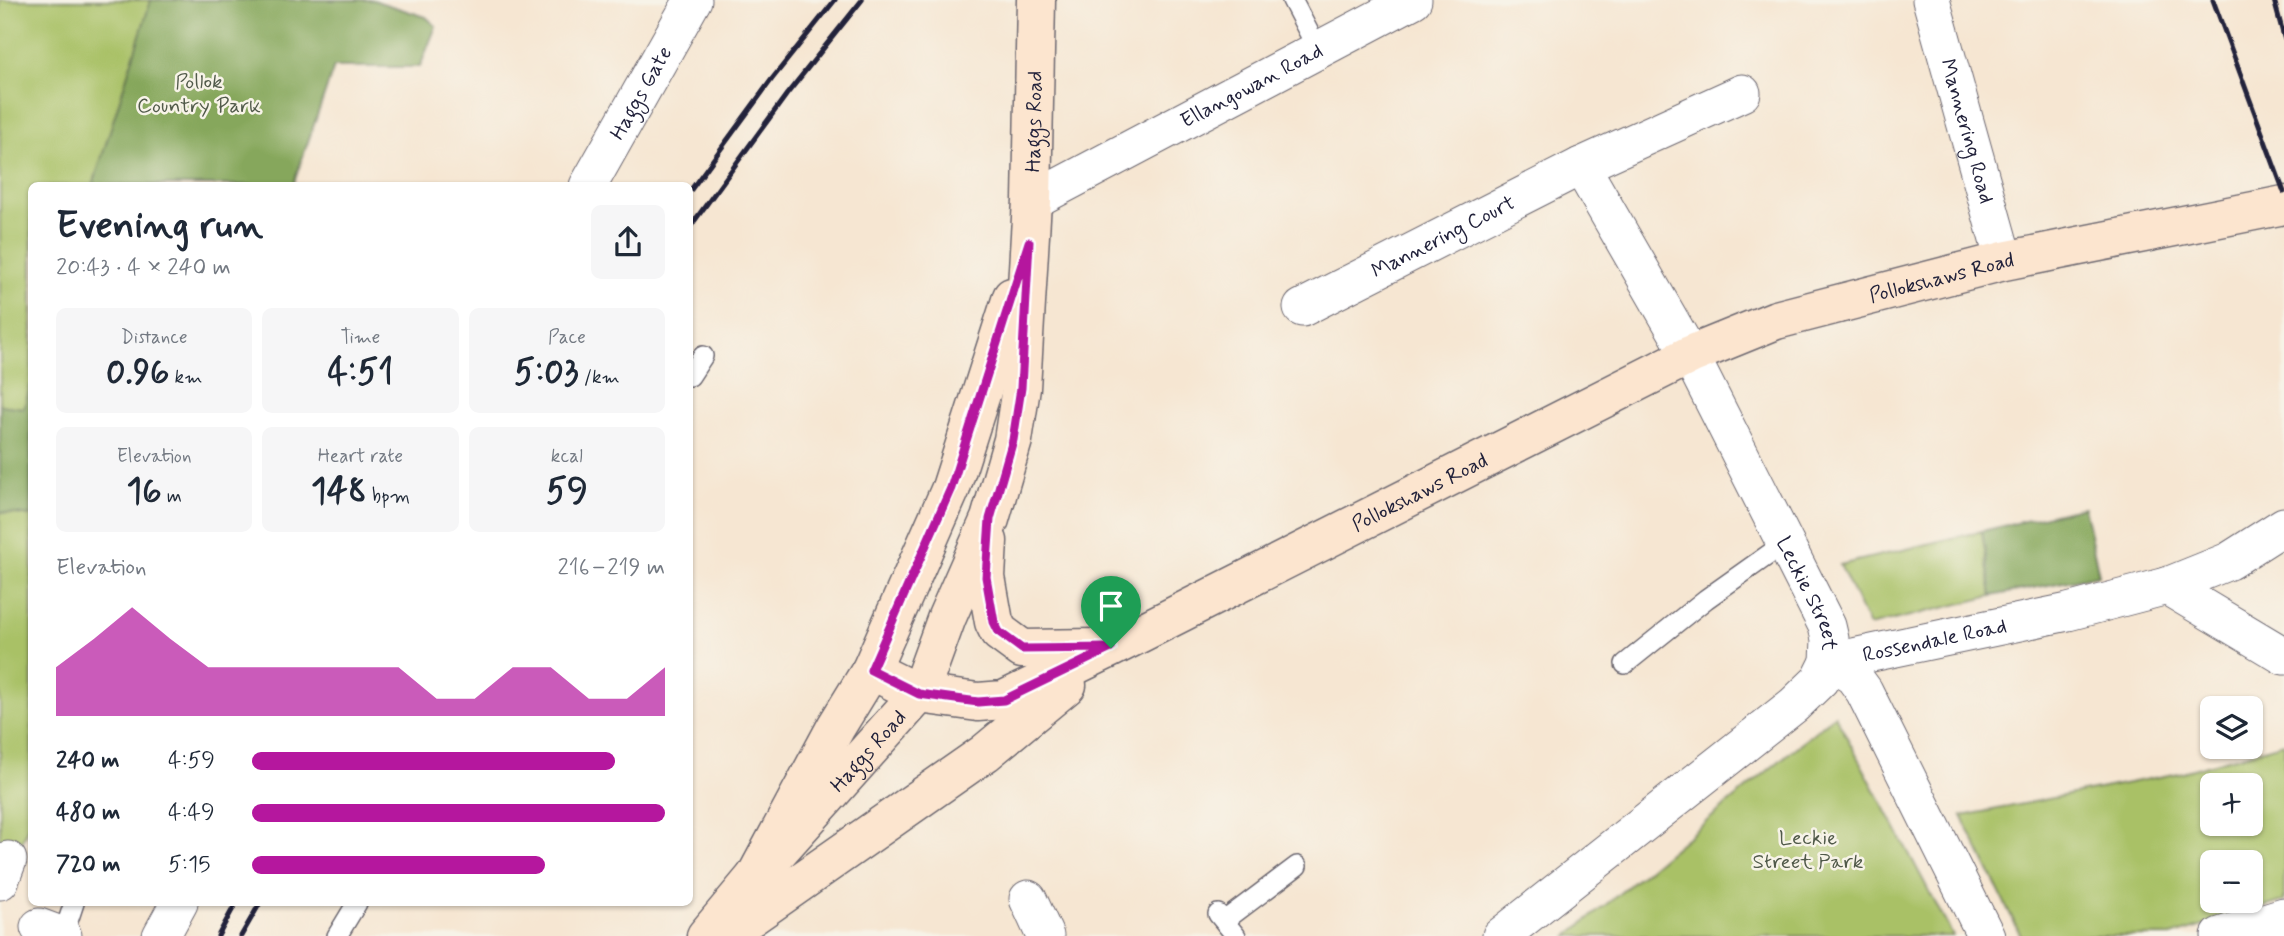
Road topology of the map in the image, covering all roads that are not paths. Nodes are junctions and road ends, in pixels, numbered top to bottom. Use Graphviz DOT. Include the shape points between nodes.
graph roads {
  1 [pos="693,0"];
  2 [pos="1037,0"];
  3 [pos="1292,0"];
  4 [pos="1413,0"];
  5 [pos="1931,0"];
  6 [pos="1318,50"];
  7 [pos="1742,93"];
  8 [pos="1581,166"];
  9 [pos="591,182"];
  10 [pos="1032,201"];
  11 [pos="2284,205"];
  12 [pos="1029,242"];
  13 [pos="2004,261"];
  14 [pos="1302,308"];
  15 [pos="1690,355"];
  16 [pos="703,356"];
  17 [pos="693,371"];
  18 [pos="990,519"];
  19 [pos="2284,526"];
  20 [pos="1785,543"];
  21 [pos="2167,586"];
  22 [pos="1111,648"];
  23 [pos="2284,656"];
  24 [pos="1829,662"];
  25 [pos="1625,664"];
  26 [pos="871,670"];
  27 [pos="919,694"];
  28 [pos="1297,866"];
  29 [pos="756,876"];
  30 [pos="1028,899"];
  31 [pos="72,906"];
  32 [pos="177,906"];
  33 [pos="355,906"];
  34 [pos="2284,916"];
  35 [pos="1226,923"];
  36 [pos="57,934"];
  37 [pos="161,936"];
  38 [pos="337,936"];
  39 [pos="706,936"];
  40 [pos="724,936"];
  41 [pos="1045,936"];
  42 [pos="1501,936"];
  43 [pos="1986,936"];
  44 [pos="2220,936"];
  1 -- 9 [label="street, Haggs Gate"];
  2 -- 10 [label="street, Haggs Road"];
  3 -- 6 [label="lane"];
  4 -- 6 [label="street, Ellangowan Road"];
  5 -- 13 [label="street, Mannering Road"];
  6 -- 10 [label="street, Ellangowan Road"];
  7 -- 8 [label="street, Mannering Court"];
  8 -- 14 [label="street, Mannering Court"];
  8 -- 15 [label="street"];
  10 -- 12 [label="street, Haggs Road"];
  11 -- 13 [label="street, Pollokshaws Road"];
  12 -- 18 [label="street, Haggs Road" via="1021,388 1013,440"];
  12 -- 26 [label="street, Haggs Road" via="951,488"];
  13 -- 15 [label="street, Pollokshaws Road" via="1776,320"];
  15 -- 20 [label="street, Leckie Street"];
  15 -- 22 [label="street, Pollokshaws Road"];
  16 -- 17 [label="lane"];
  18 -- 22 [label="street" via="986,577 999,632 1022,649"];
  18 -- 27 [label="street, Haggs Road"];
  19 -- 21 [label="street, Rossendale Road" via="2230,561"];
  20 -- 24 [label="street, Leckie Street" via="1827,626"];
  20 -- 25 [label="lane"];
  21 -- 23 [label="street"];
  21 -- 24 [label="street, Rossendale Road" via="2068,612"];
  22 -- 27 [label="street, Pollokshaws Road" via="1004,700 978,702"];
  22 -- 40 [label="street" via="985,753"];
  24 -- 42 [label="street" via="1820,680 1794,705"];
  24 -- 43 [label="street, Leckie Street" via="1853,676 1864,691"];
  26 -- 27 [label="street, Pollokshaws Road"];
  26 -- 29 [label="street" via="835,727"];
  27 -- 29 [label="street, Haggs Road"];
  28 -- 35 [label="lane"];
  29 -- 39 [label="street"];
  30 -- 41 [label="street"];
  31 -- 36 [label="lane"];
  32 -- 37 [label="street"];
  33 -- 38 [label="lane"];
  34 -- 44 [label="street"];
}
